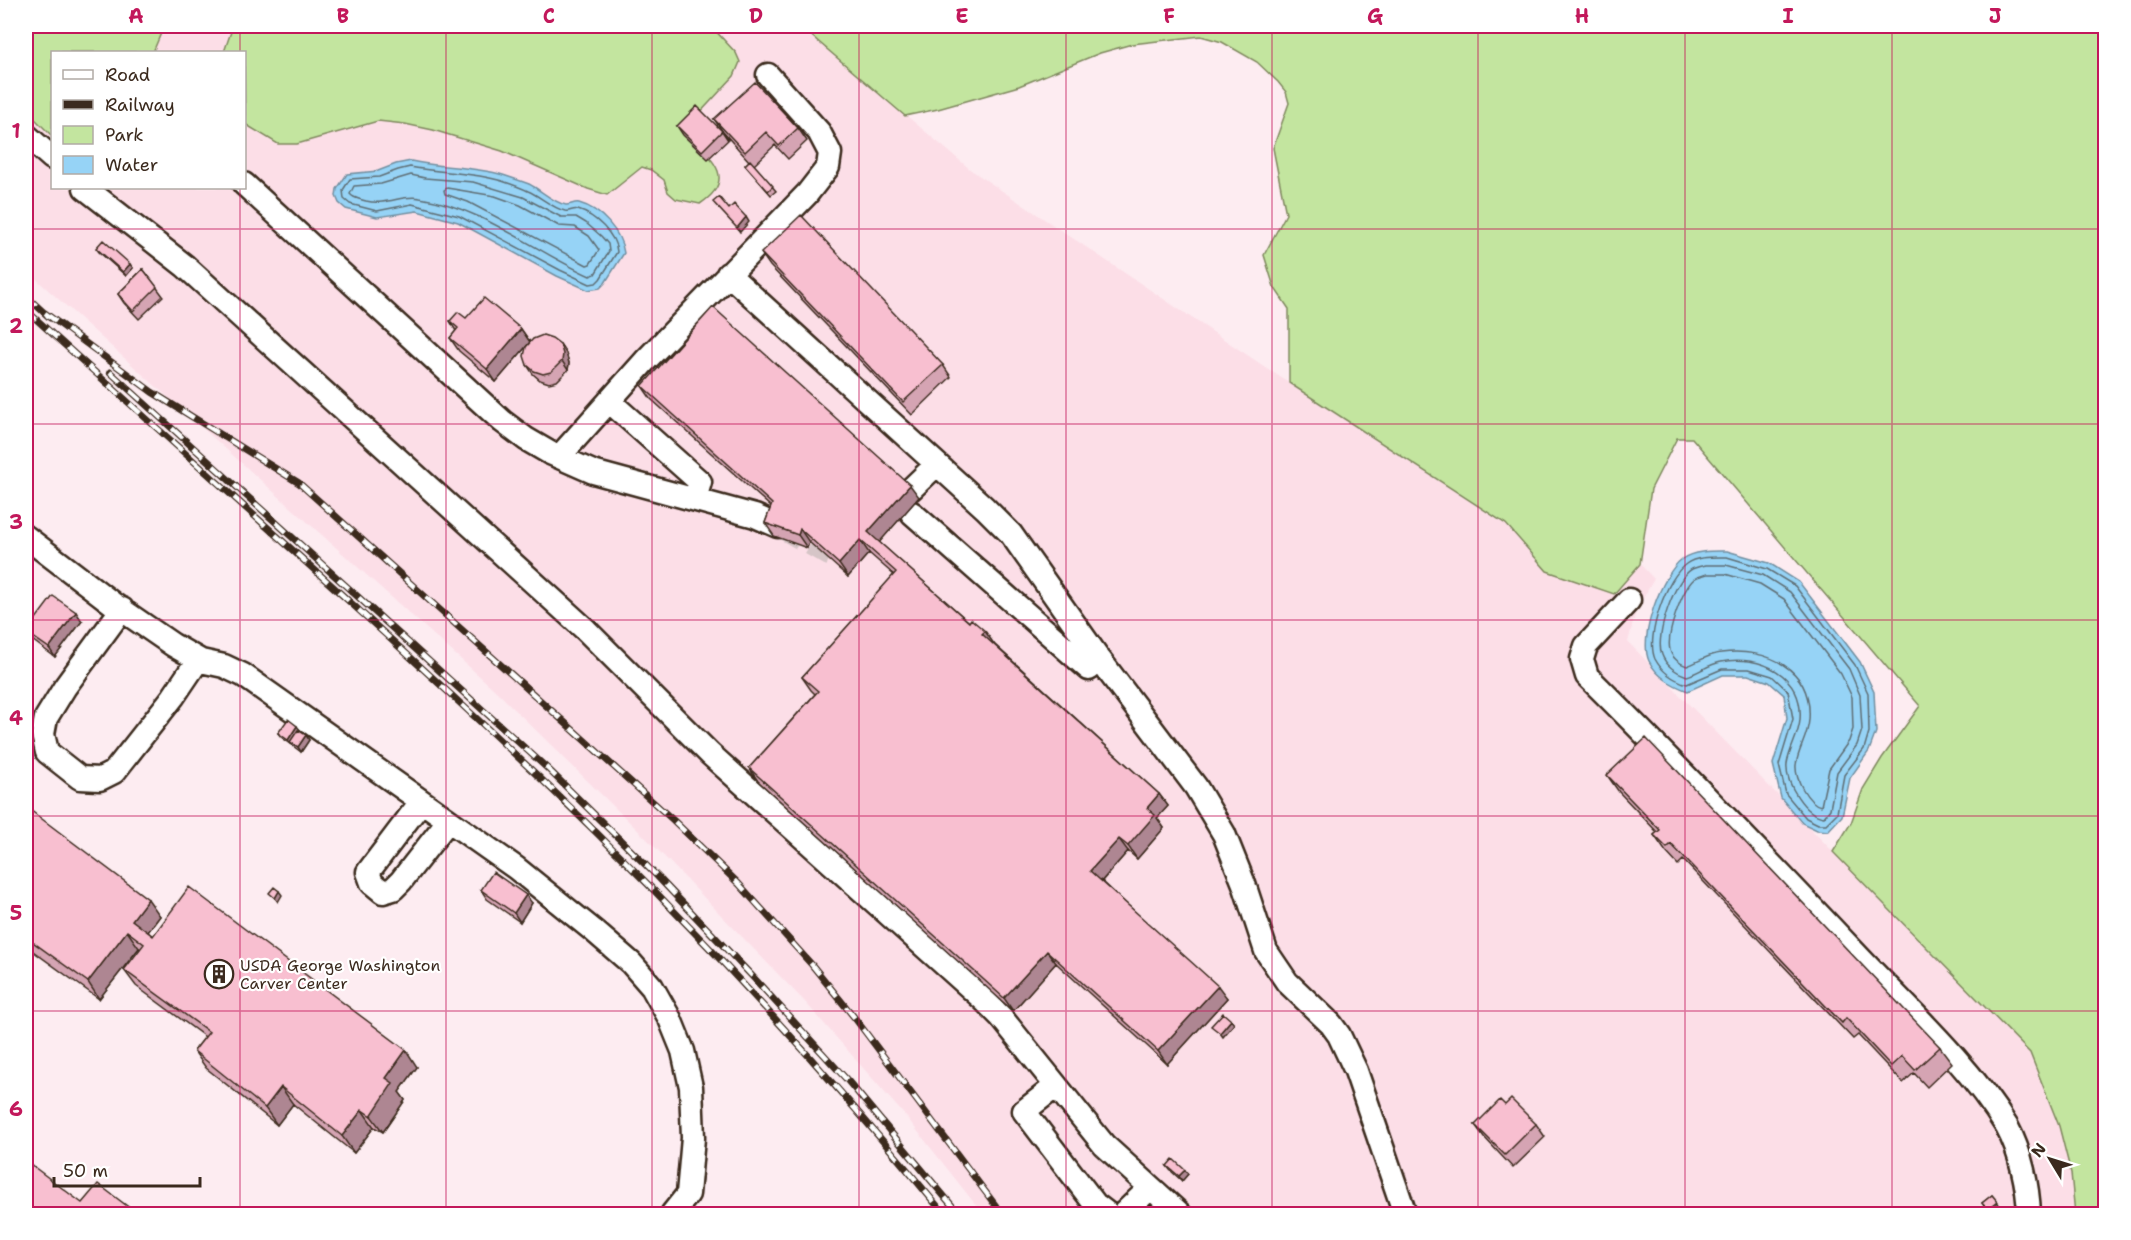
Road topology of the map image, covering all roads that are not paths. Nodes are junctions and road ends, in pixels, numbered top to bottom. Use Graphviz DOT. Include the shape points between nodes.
graph roads {
  1 [pos="768,75"];
  2 [pos="26,135"];
  3 [pos="50,155"];
  4 [pos="246,186"];
  5 [pos="86,189"];
  6 [pos="728,274"];
  7 [pos="609,401"];
  8 [pos="559,457"];
  9 [pos="936,465"];
  10 [pos="910,489"];
  11 [pos="695,499"];
  12 [pos="912,513"];
  13 [pos="778,526"];
  14 [pos="26,537"];
  15 [pos="1629,600"];
  16 [pos="122,609"];
  17 [pos="198,660"];
  18 [pos="1100,660"];
  19 [pos="421,802"];
  20 [pos="448,821"];
  21 [pos="1056,1086"];
  22 [pos="1150,1188"];
  23 [pos="672,1215"];
  24 [pos="1108,1215"];
  25 [pos="1123,1215"];
  26 [pos="1180,1215"];
  27 [pos="1405,1215"];
  28 [pos="2029,1215"];
  1 -- 6 [label="lane" via="819,132 830,153 828,167 807,194"];
  2 -- 3 [label="lane"];
  4 -- 8 [label="lane" via="502,421"];
  5 -- 21 [label="lane" via="185,267 578,622 710,754 984,1000"];
  6 -- 7 [label="lane"];
  6 -- 9 [label="lane"];
  7 -- 8 [label="lane"];
  7 -- 11 [label="lane" via="700,482"];
  8 -- 11 [label="lane" via="592,472"];
  9 -- 10 [label="lane"];
  9 -- 18 [label="lane" via="1011,534"];
  11 -- 13 [label="lane"];
  12 -- 18 [label="lane" via="1089,669"];
  14 -- 16 [label="lane"];
  15 -- 28 [label="lane" via="1586,646 1582,658 1587,676 1957,1061 2008,1129 2021,1162"];
  16 -- 17 [label="lane"];
  16 -- 17 [label="lane" via="46,718 43,734 47,752 80,778 100,778 114,772"];
  17 -- 19 [label="lane" via="243,675"];
  18 -- 27 [label="lane" via="1196,787 1224,834 1266,951 1276,967 1339,1035 1356,1071"];
  19 -- 20 [label="lane"];
  19 -- 20 [label="lane" via="368,873 372,883 383,892 401,881"];
  20 -- 23 [label="lane" via="516,868 631,963 664,1008 685,1060 691,1087 693,1138 688,1194"];
  21 -- 22 [label="lane" via="1104,1145"];
  21 -- 24 [label="lane" via="1024,1111 1095,1204"];
  22 -- 25 [label="lane"];
  22 -- 26 [label="lane"];
}
